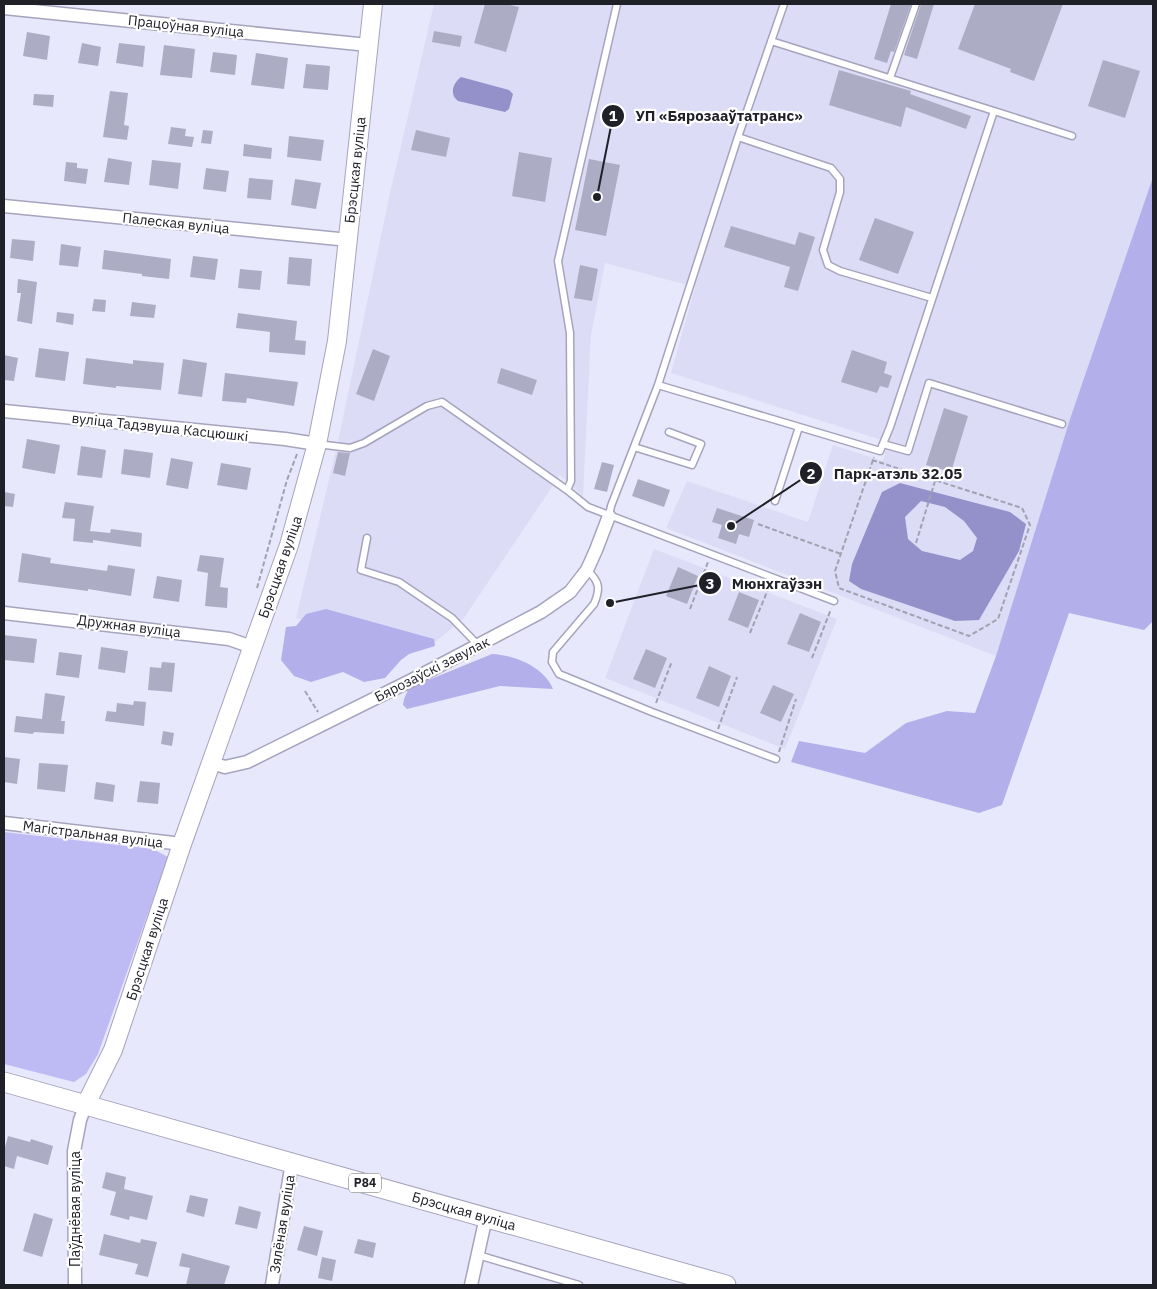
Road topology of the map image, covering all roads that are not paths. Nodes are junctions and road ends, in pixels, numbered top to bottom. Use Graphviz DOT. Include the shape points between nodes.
graph roads {
  1 [pos="373,4"];
  2 [pos="617,4"];
  3 [pos="784,4"];
  4 [pos="916,4"];
  5 [pos="4,8"];
  6 [pos="771,41"];
  7 [pos="368,44"];
  8 [pos="890,78"];
  9 [pos="994,111"];
  10 [pos="1072,136"];
  11 [pos="738,138"];
  12 [pos="4,206"];
  13 [pos="348,240"];
  14 [pos="932,298"];
  15 [pos="658,385"];
  16 [pos="4,411"];
  17 [pos="1062,424"];
  18 [pos="800,428"];
  19 [pos="670,432"];
  20 [pos="309,443"];
  21 [pos="883,444"];
  22 [pos="634,446"];
  23 [pos="567,490"];
  24 [pos="775,501"];
  25 [pos="608,516"];
  26 [pos="367,538"];
  27 [pos="587,570"];
  28 [pos="834,601"];
  29 [pos="4,613"];
  30 [pos="479,646"];
  31 [pos="252,647"];
  32 [pos="776,759"];
  33 [pos="212,763"];
  34 [pos="4,823"];
  35 [pos="182,844"];
  36 [pos="4,1082"];
  37 [pos="86,1104"];
  38 [pos="292,1162"];
  39 [pos="486,1217"];
  40 [pos="478,1255"];
  41 [pos="75,1285"];
  42 [pos="272,1285"];
  43 [pos="471,1285"];
  44 [pos="579,1285"];
  45 [pos="726,1285"];
  1 -- 7 [label="street, Брэсцкая вуліца"];
  2 -- 23 [label="lane" via="558,261 570,333 571,481"];
  3 -- 6 [label="lane"];
  4 -- 8 [label="lane"];
  5 -- 7 [label="street, Працоўная вуліца"];
  6 -- 8 [label="lane"];
  6 -- 11 [label="lane"];
  7 -- 13 [label="street, Брэсцкая вуліца"];
  8 -- 9 [label="lane"];
  9 -- 10 [label="lane"];
  9 -- 14 [label="lane"];
  11 -- 14 [label="lane" via="831,168 840,179 840,192 823,250 828,265"];
  11 -- 15 [label="lane"];
  12 -- 13 [label="street, Палеская вуліца"];
  13 -- 20 [label="street, Брэсцкая вуліца" via="338,341"];
  14 -- 21 [label="lane"];
  15 -- 18 [label="lane"];
  15 -- 22 [label="lane"];
  16 -- 20 [label="street, вуліца Тадэвуша Касцюшкі"];
  17 -- 21 [label="lane" via="929,383 908,451"];
  18 -- 21 [label="lane" via="880,451"];
  18 -- 24 [label="lane"];
  19 -- 22 [label="lane" via="700,444 692,466"];
  20 -- 23 [label="lane" via="350,448 427,406 442,402"];
  20 -- 31 [label="street, Брэсцкая вуліца" via="289,546"];
  22 -- 25 [label="lane"];
  23 -- 25 [label="lane" via="588,507"];
  25 -- 27 [label="street, Бярозаўскі завулак"];
  25 -- 28 [label="lane"];
  26 -- 30 [label="lane" via="361,570 399,582 452,618"];
  27 -- 30 [label="street, Бярозаўскі завулак" via="570,592 542,612"];
  27 -- 32 [label="lane" via="596,578 599,586 597,596 594,604 553,652 552,662 559,674"];
  29 -- 31 [label="street, Дружная вуліца" via="229,639"];
  30 -- 33 [label="street, Бярозаўскі завулак" via="246,762 225,767"];
  31 -- 33 [label="street, Брэсцкая вуліца"];
  33 -- 35 [label="street, Брэсцкая вуліца"];
  34 -- 35 [label="street, Магістральная вуліца"];
  35 -- 37 [label="street, Брэсцкая вуліца" via="113,1050"];
  36 -- 37 [label="main road, Брэсцкая вуліца / Р84"];
  37 -- 38 [label="main road, Брэсцкая вуліца / Р84"];
  37 -- 41 [label="street, Паўднёвая вуліца" via="74,1151"];
  38 -- 39 [label="main road, Брэсцкая вуліца / Р84"];
  38 -- 42 [label="street, Зялёная вуліца"];
  39 -- 40 [label="street"];
  39 -- 45 [label="main road, Брэсцкая вуліца / Р84"];
  40 -- 43 [label="street"];
  40 -- 44 [label="lane"];
}
